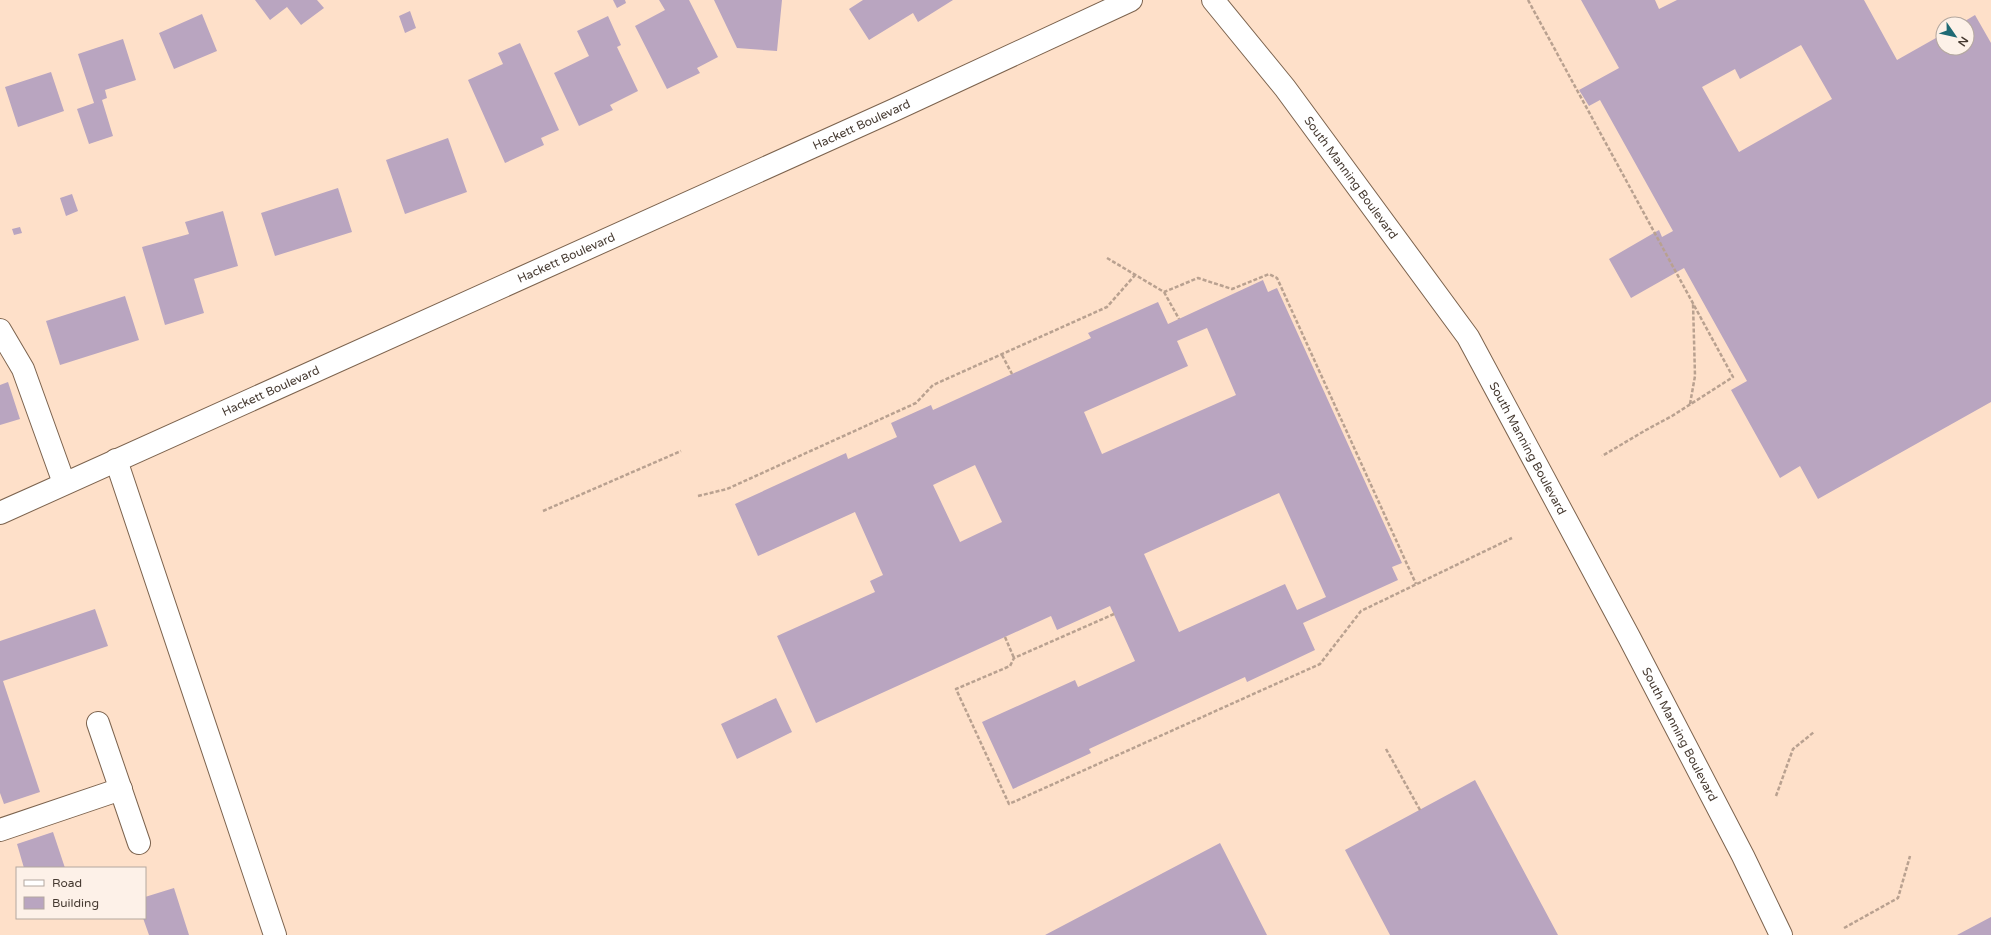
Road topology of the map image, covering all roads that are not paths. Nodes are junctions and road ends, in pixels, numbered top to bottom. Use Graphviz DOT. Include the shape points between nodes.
graph roads {
  1 [pos="1131,0"];
  2 [pos="1213,0"];
  3 [pos="0,330"];
  4 [pos="116,460"];
  5 [pos="64,483"];
  6 [pos="0,514"];
  7 [pos="98,724"];
  8 [pos="120,789"];
  9 [pos="0,830"];
  10 [pos="139,843"];
  11 [pos="275,935"];
  12 [pos="1782,935"];
  1 -- 4 [label="street, Hackett Boulevard" via="894,110"];
  2 -- 12 [label="street, South Manning Boulevard" via="1285,88 1468,337 1625,631"];
  3 -- 5 [label="street" via="23,369"];
  4 -- 5 [label="street, Hackett Boulevard"];
  4 -- 11 [label="street"];
  5 -- 6 [label="street, Hackett Boulevard"];
  7 -- 8 [label="street"];
  8 -- 9 [label="street"];
  8 -- 10 [label="street"];
}
